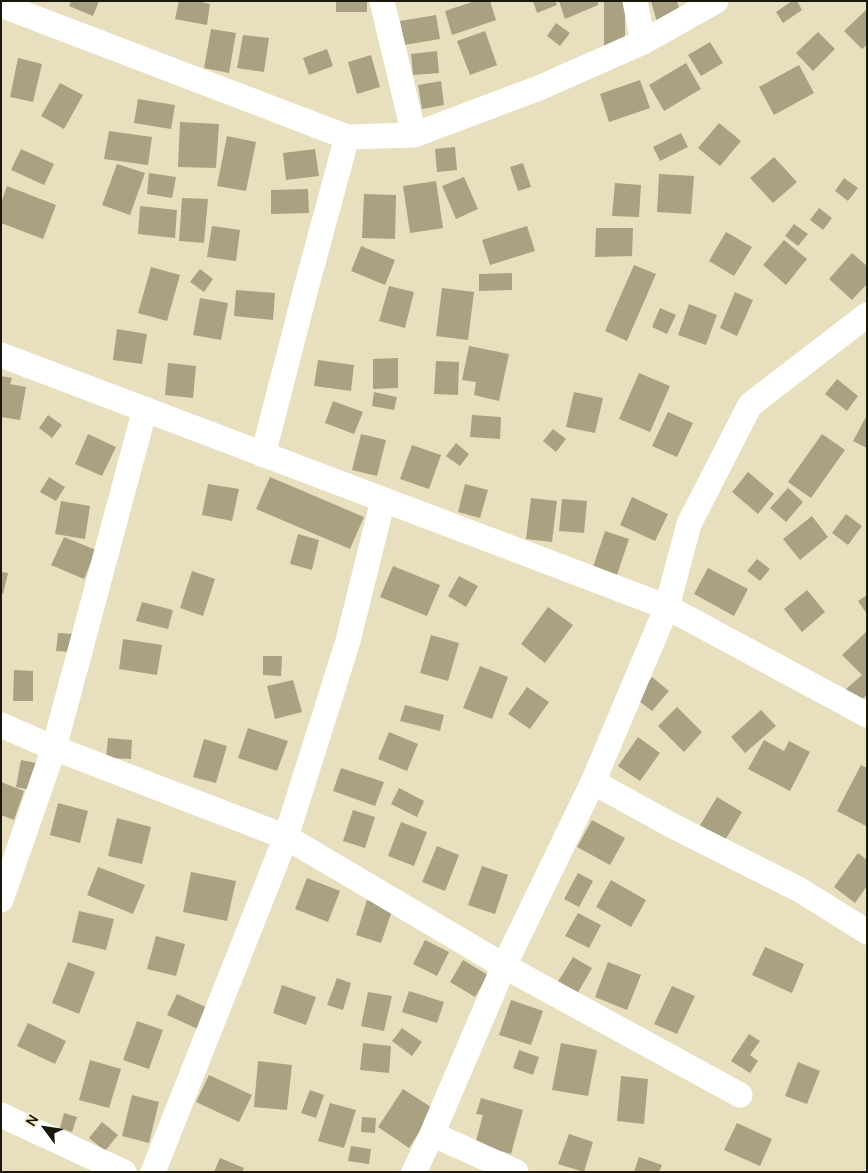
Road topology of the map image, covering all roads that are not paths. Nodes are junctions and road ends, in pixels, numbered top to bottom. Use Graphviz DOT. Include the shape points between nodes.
graph roads {
  1 [pos="382,1"];
  2 [pos="635,1"];
  3 [pos="716,1"];
  4 [pos="1,5"];
  5 [pos="643,42"];
  6 [pos="414,134"];
  7 [pos="347,137"];
  8 [pos="867,314"];
  9 [pos="1,355"];
  10 [pos="144,410"];
  11 [pos="263,455"];
  12 [pos="383,500"];
  13 [pos="667,607"];
  14 [pos="867,715"];
  15 [pos="1,725"];
  16 [pos="54,748"];
  17 [pos="593,782"];
  18 [pos="286,837"];
  19 [pos="1,900"];
  20 [pos="867,932"];
  21 [pos="504,966"];
  22 [pos="740,1095"];
  23 [pos="1,1115"];
  24 [pos="432,1134"];
  25 [pos="124,1172"];
  26 [pos="153,1172"];
  27 [pos="414,1172"];
  28 [pos="516,1172"];
  1 -- 6 [label="street"];
  2 -- 5 [label="street"];
  3 -- 5 [label="street"];
  4 -- 7 [label="street"];
  5 -- 6 [label="street" via="540,88"];
  6 -- 7 [label="street"];
  7 -- 11 [label="street"];
  8 -- 13 [label="street" via="750,406 689,524"];
  9 -- 10 [label="street"];
  10 -- 11 [label="street"];
  10 -- 16 [label="street"];
  11 -- 12 [label="street"];
  12 -- 13 [label="street"];
  12 -- 18 [label="street" via="348,641"];
  13 -- 14 [label="street"];
  13 -- 17 [label="street"];
  15 -- 16 [label="street"];
  16 -- 18 [label="street"];
  16 -- 19 [label="street"];
  17 -- 20 [label="street" via="800,890"];
  17 -- 21 [label="street"];
  18 -- 21 [label="street"];
  18 -- 26 [label="street"];
  21 -- 22 [label="street"];
  21 -- 24 [label="street"];
  23 -- 25 [label="street"];
  24 -- 27 [label="street"];
  24 -- 28 [label="street"];
}
